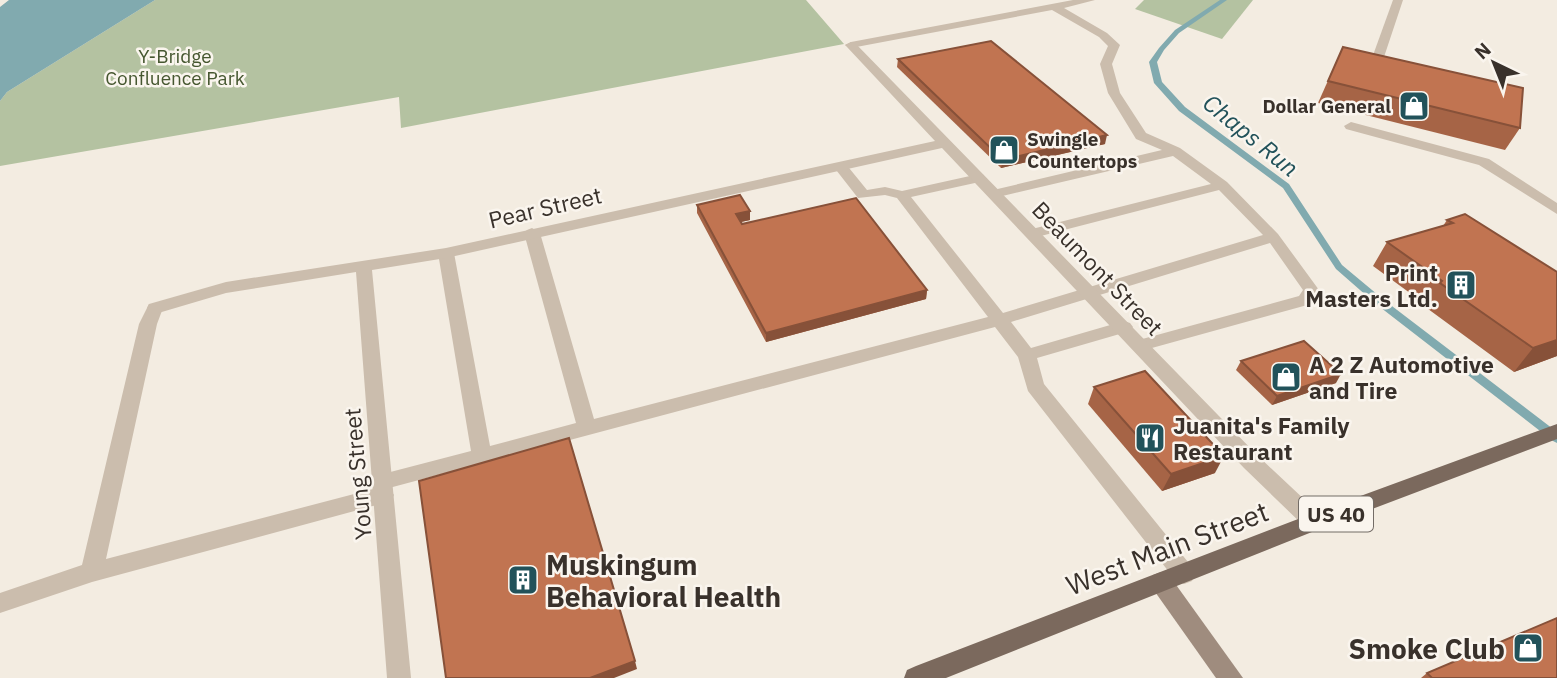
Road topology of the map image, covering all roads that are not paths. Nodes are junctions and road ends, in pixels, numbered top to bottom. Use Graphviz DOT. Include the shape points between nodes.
graph roads {
  1 [pos="1090,0"];
  2 [pos="1398,0"];
  3 [pos="1054,7"];
  4 [pos="1374,69"];
  5 [pos="1351,126"];
  6 [pos="945,143"];
  7 [pos="1175,151"];
  8 [pos="840,166"];
  9 [pos="979,178"];
  10 [pos="1222,185"];
  11 [pos="994,194"];
  12 [pos="902,195"];
  13 [pos="1557,210"];
  14 [pos="532,233"];
  15 [pos="1033,233"];
  16 [pos="1273,237"];
  17 [pos="446,253"];
  18 [pos="364,266"];
  19 [pos="1090,294"];
  20 [pos="998,320"];
  21 [pos="1124,327"];
  22 [pos="1141,345"];
  23 [pos="1027,355"];
  24 [pos="587,428"];
  25 [pos="1557,430"];
  26 [pos="482,455"];
  27 [pos="383,489"];
  28 [pos="1314,522"];
  29 [pos="92,572"];
  30 [pos="1184,574"];
  31 [pos="1161,582"];
  32 [pos="0,603"];
  33 [pos="399,678"];
  34 [pos="916,678"];
  35 [pos="1231,678"];
  1 -- 3 [label="street"];
  2 -- 4 [label="street"];
  3 -- 6 [label="street, Beaumont Street" via="851,45"];
  3 -- 7 [label="street" via="1114,45 1106,64 1114,93 1141,136"];
  5 -- 13 [label="street" via="1484,162"];
  6 -- 8 [label="street, Pear Street"];
  6 -- 9 [label="street, Beaumont Street"];
  7 -- 10 [label="street"];
  7 -- 11 [label="street"];
  8 -- 12 [label="street" via="863,195 885,191"];
  8 -- 14 [label="street, Pear Street"];
  9 -- 11 [label="street, Beaumont Street"];
  9 -- 12 [label="street"];
  10 -- 15 [label="street"];
  10 -- 16 [label="street"];
  11 -- 15 [label="street, Beaumont Street"];
  12 -- 20 [label="street"];
  14 -- 17 [label="street, Pear Street"];
  14 -- 24 [label="street"];
  15 -- 19 [label="street, Beaumont Street"];
  16 -- 19 [label="street"];
  16 -- 22 [label="street" via="1311,290 1305,300"];
  17 -- 18 [label="street, Pear Street"];
  17 -- 26 [label="street"];
  18 -- 27 [label="street, Young Street"];
  18 -- 29 [label="street, Pear Street" via="193,294 155,308"];
  19 -- 20 [label="street"];
  19 -- 21 [label="street, Beaumont Street"];
  20 -- 23 [label="street"];
  20 -- 24 [label="street"];
  21 -- 22 [label="street, Beaumont Street"];
  21 -- 23 [label="street"];
  22 -- 28 [label="street, Beaumont Street"];
  23 -- 30 [label="street" via="1035,386"];
  24 -- 26 [label="street"];
  25 -- 28 [label="main road, West Main Street / US 40"];
  26 -- 27 [label="street"];
  27 -- 29 [label="street"];
  27 -- 33 [label="street, Young Street"];
  28 -- 30 [label="main road, West Main Street / US 40"];
  29 -- 32 [label="street"];
  30 -- 31 [label="main road, West Main Street / US 40"];
  31 -- 34 [label="main road, West Main Street / US 40"];
  31 -- 35 [label="street"];
}
